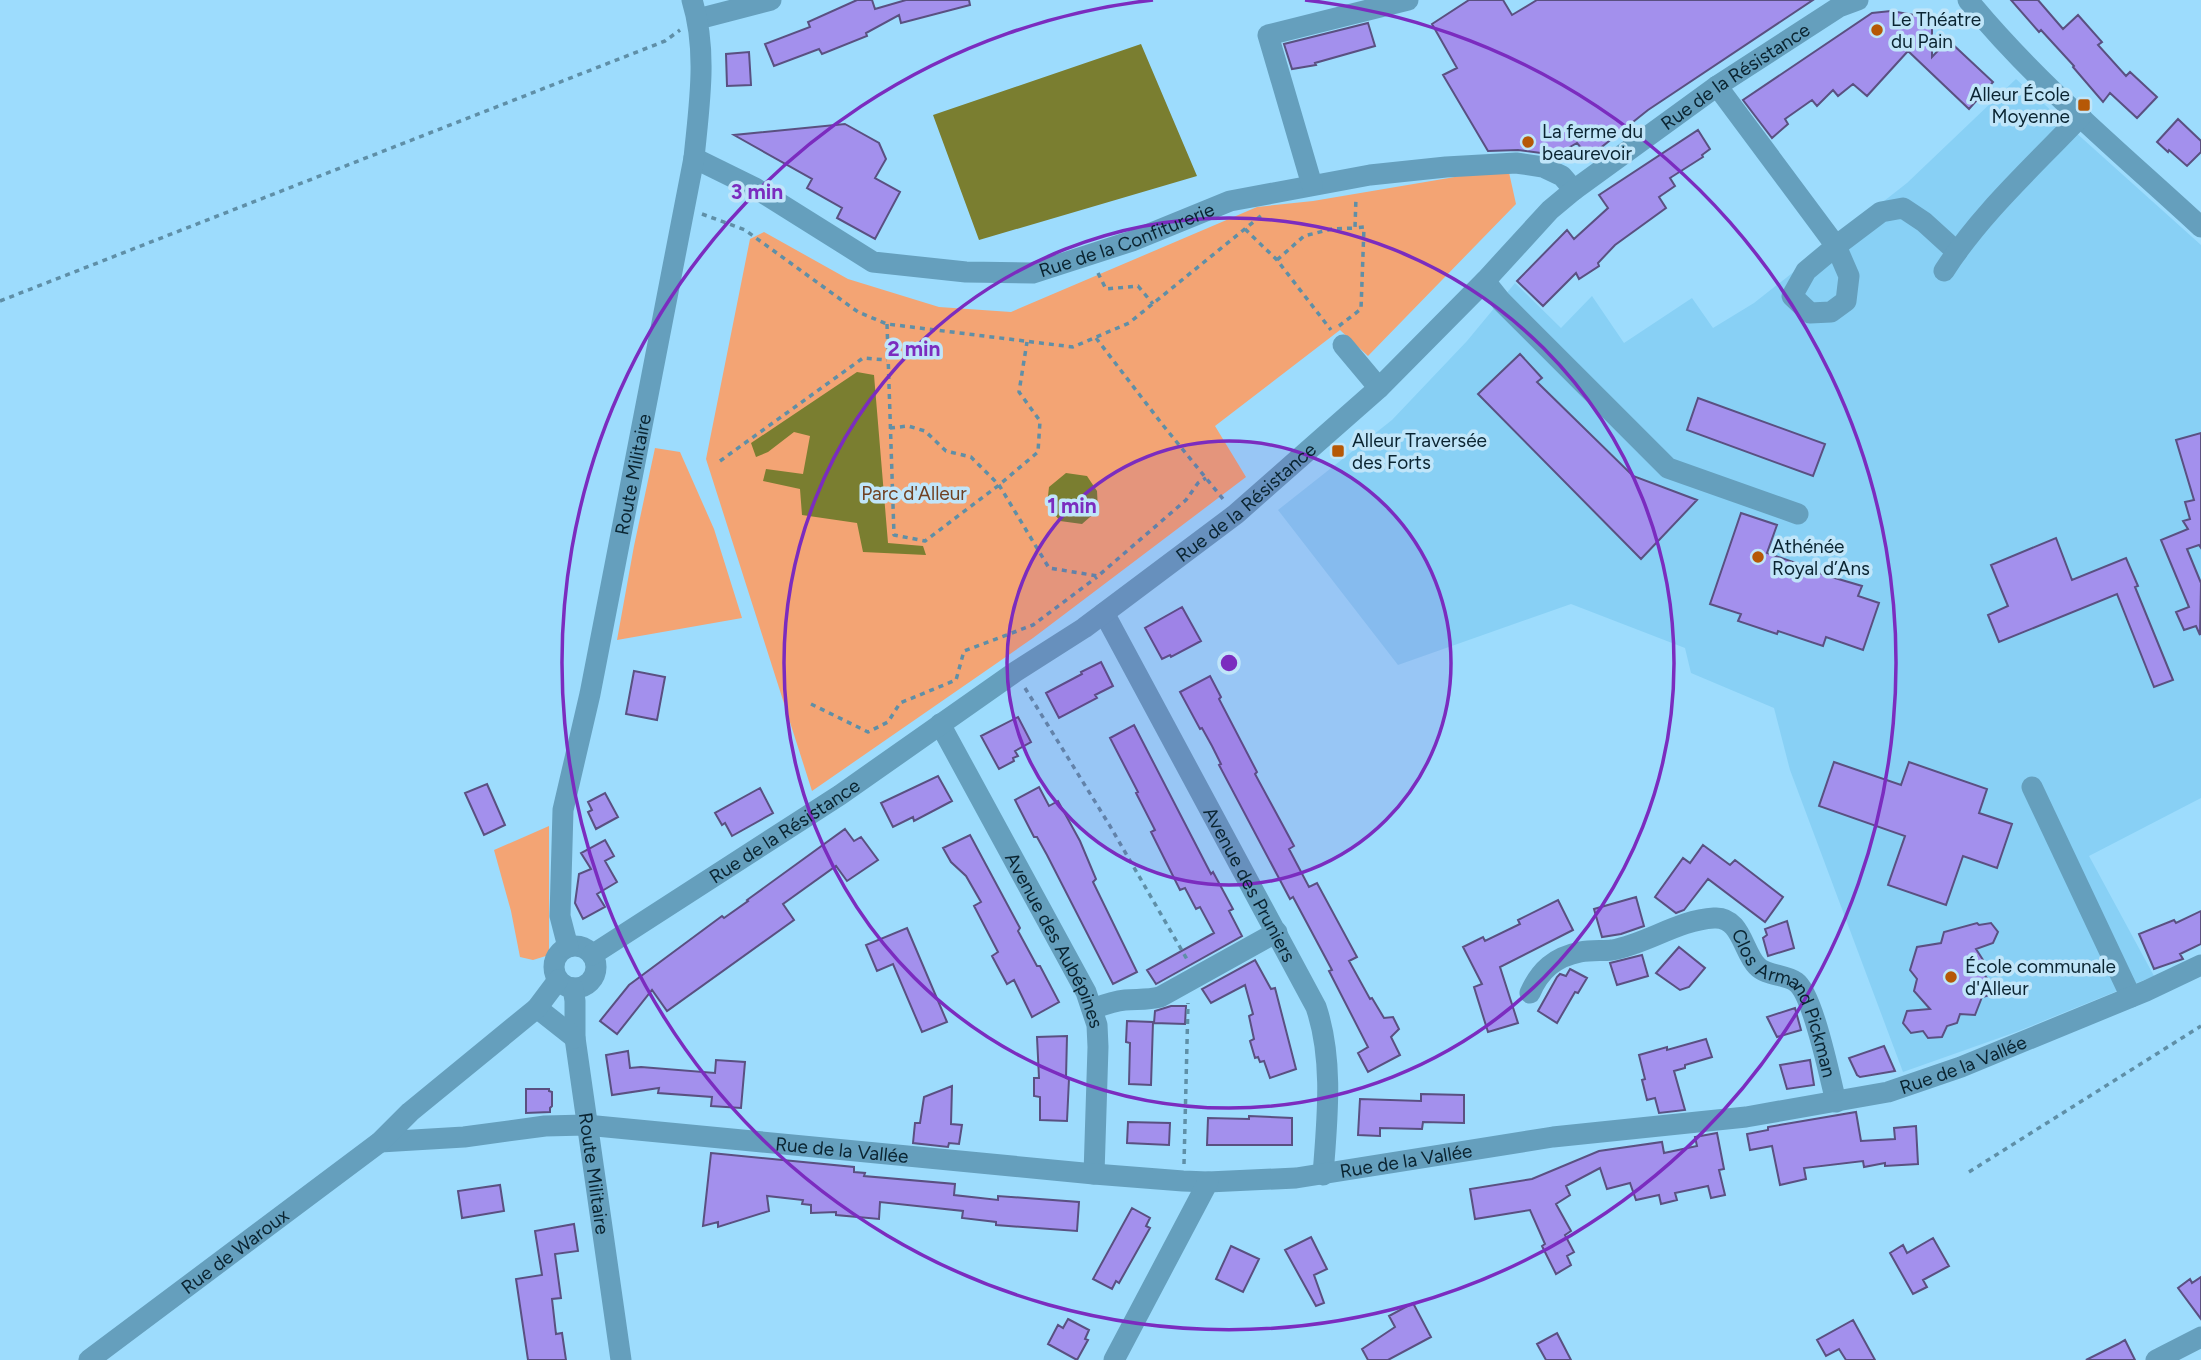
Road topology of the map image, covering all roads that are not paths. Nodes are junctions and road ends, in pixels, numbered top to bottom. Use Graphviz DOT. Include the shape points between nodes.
graph roads {
  1 [pos="771,0"];
  2 [pos="1408,0"];
  3 [pos="1858,0"];
  4 [pos="1968,0"];
  5 [pos="695,9"];
  6 [pos="1717,86"];
  7 [pos="2081,117"];
  8 [pos="694,158"];
  9 [pos="1312,185"];
  10 [pos="1574,190"];
  11 [pos="2201,227"];
  12 [pos="1957,252"];
  13 [pos="1944,271"];
  14 [pos="1485,281"];
  15 [pos="1343,345"];
  16 [pos="1379,388"];
  17 [pos="1798,514"];
  18 [pos="1104,613"];
  19 [pos="940,724"];
  20 [pos="2032,787"];
  21 [pos="1277,932"];
  22 [pos="568,947"];
  23 [pos="592,955"];
  24 [pos="2201,965"];
  25 [pos="565,984"];
  26 [pos="1530,993"];
  27 [pos="2131,997"];
  28 [pos="537,1008"];
  29 [pos="1092,1009"];
  30 [pos="575,1038"];
  31 [pos="1836,1102"];
  32 [pos="586,1125"];
  33 [pos="380,1142"];
  34 [pos="1094,1174"];
  35 [pos="1323,1175"];
  36 [pos="1208,1182"];
  37 [pos="2201,1337"];
  38 [pos="89,1360"];
  39 [pos="621,1360"];
  40 [pos="1114,1360"];
  41 [pos="2157,1360"];
  1 -- 5 [label="street"];
  2 -- 9 [label="street" via="1268,35"];
  3 -- 6 [label="street, Rue de la Résistance"];
  4 -- 7 [label="street"];
  5 -- 8 [label="street, Route Militaire" via="702,78"];
  6 -- 10 [label="street, Rue de la Résistance"];
  6 -- 12 [label="street" via="1836,246 1881,212 1903,208"];
  7 -- 11 [label="street"];
  7 -- 12 [label="street"];
  8 -- 9 [label="street, Rue de la Confiturerie" via="755,188 873,262 966,272 1033,273 1132,241 1230,201"];
  8 -- 22 [label="street, Route Militaire" via="564,810 560,916"];
  9 -- 10 [label="street, Rue de la Confiturerie" via="1446,167 1516,163 1543,167 1562,176"];
  10 -- 14 [label="street, Rue de la Résistance"];
  12 -- 13 [label="street"];
  14 -- 16 [label="street, Rue de la Résistance"];
  14 -- 17 [label="street" via="1668,468"];
  15 -- 16 [label="street"];
  16 -- 18 [label="street, Rue de la Résistance" via="1236,514"];
  18 -- 19 [label="street, Rue de la Résistance"];
  18 -- 21 [label="street, Avenue des Pruniers"];
  19 -- 23 [label="street, Rue de la Résistance" via="840,795"];
  19 -- 29 [label="street, Avenue des Aubépines"];
  20 -- 27 [label="street"];
  21 -- 29 [label="street" via="1160,997"];
  21 -- 35 [label="street, Avenue des Pruniers" via="1310,991 1323,1028"];
  22 -- 23 [label="street" via="581,947"];
  22 -- 25 [label="street" via="554,961 555,974"];
  23 -- 25 [label="street" via="596,968 591,981 580,988"];
  24 -- 27 [label="street, Rue de la Vallée"];
  25 -- 28 [label="street, Rue de Waroux"];
  25 -- 30 [label="street, Route Militaire" via="575,1001"];
  26 -- 31 [label="street, Clos Armand Pickman" via="1537,976 1551,963 1579,952 1614,950 1716,917 1740,932 1758,968 1797,982 1804,992"];
  27 -- 31 [label="street, Rue de la Vallée" via="1961,1067 1888,1092"];
  28 -- 30 [label="street"];
  28 -- 33 [label="street, Rue de Waroux"];
  29 -- 34 [label="street, Avenue des Aubépines" via="1098,1047"];
  30 -- 32 [label="street, Route Militaire"];
  31 -- 35 [label="street, Rue de la Vallée" via="1553,1137"];
  32 -- 33 [label="street"];
  32 -- 34 [label="street, Rue de la Vallée"];
  32 -- 39 [label="street, Route Militaire"];
  33 -- 38 [label="street, Rue de Waroux"];
  34 -- 36 [label="street, Rue de la Vallée"];
  35 -- 36 [label="street, Rue de la Vallée"];
  36 -- 40 [label="street"];
  37 -- 41 [label="street"];
}
